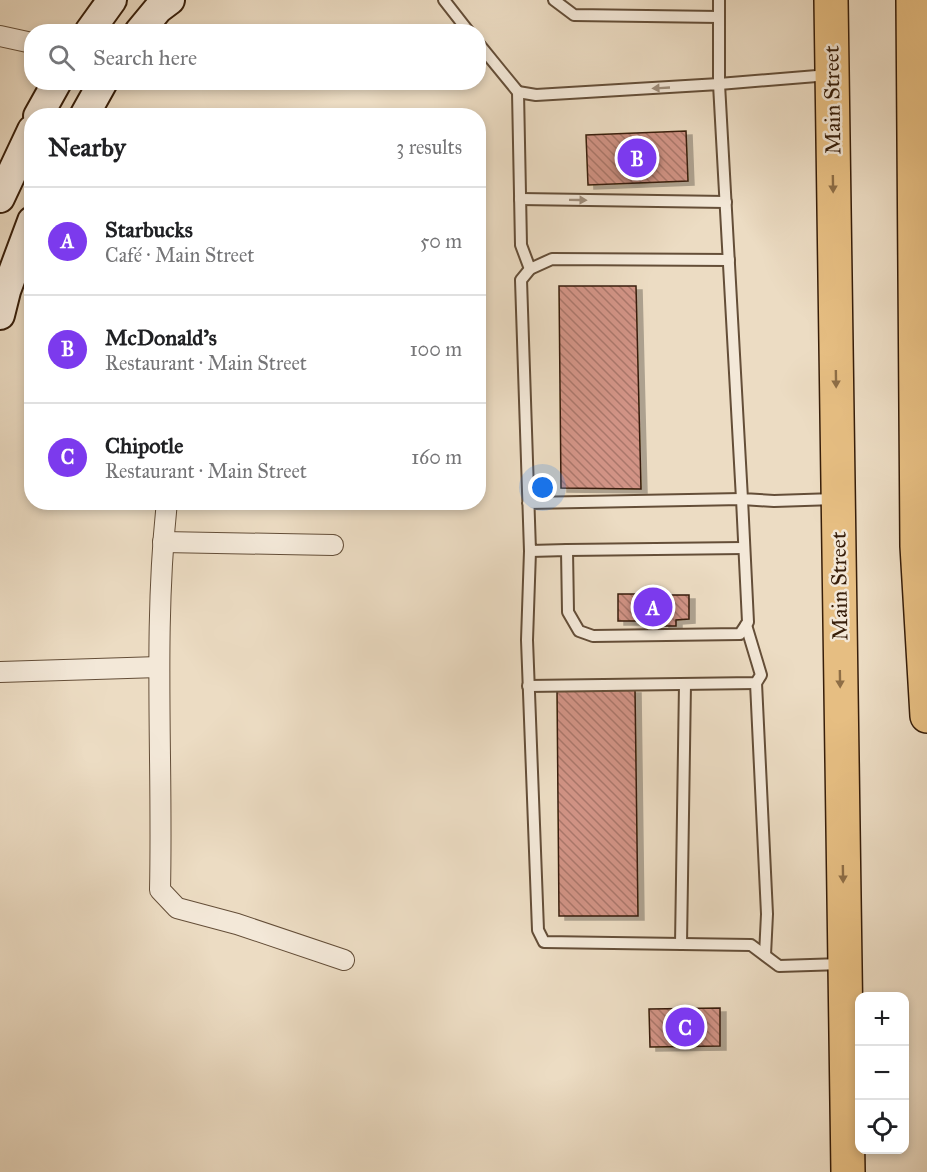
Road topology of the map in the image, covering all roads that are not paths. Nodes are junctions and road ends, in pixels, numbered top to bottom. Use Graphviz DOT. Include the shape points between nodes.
graph roads {
  1 [pos="112,0"];
  2 [pos="170,0"];
  3 [pos="444,0"];
  4 [pos="554,0"];
  5 [pos="719,0"];
  6 [pos="831,0"];
  7 [pos="913,0"];
  8 [pos="719,17"];
  9 [pos="95,24"];
  10 [pos="146,24"];
  11 [pos="463,24"];
  12 [pos="0,36"];
  13 [pos="24,41"];
  14 [pos="486,53"];
  15 [pos="832,75"];
  16 [pos="719,84"];
  17 [pos="53,90"];
  18 [pos="99,90"];
  19 [pos="518,92"];
  20 [pos="42,108"];
  21 [pos="88,108"];
  22 [pos="24,146"];
  23 [pos="0,198"];
  24 [pos="520,199"];
  25 [pos="726,202"];
  26 [pos="24,243"];
  27 [pos="729,260"];
  28 [pos="530,269"];
  29 [pos="0,315"];
  30 [pos="742,499"];
  31 [pos="838,499"];
  32 [pos="528,503"];
  33 [pos="166,510"];
  34 [pos="164,542"];
  35 [pos="333,545"];
  36 [pos="744,548"];
  37 [pos="567,550"];
  38 [pos="530,551"];
  39 [pos="746,625"];
  40 [pos="159,667"];
  41 [pos="0,672"];
  42 [pos="756,683"];
  43 [pos="685,684"];
  44 [pos="528,686"];
  45 [pos="927,716"];
  46 [pos="681,944"];
  47 [pos="765,955"];
  48 [pos="344,960"];
  49 [pos="845,963"];
  50 [pos="848,1172"];
  1 -- 9 [label="street"];
  2 -- 10 [label="street"];
  3 -- 11 [label="lane"];
  4 -- 8 [label="lane" via="574,15"];
  5 -- 8 [label="lane"];
  6 -- 15 [label="highway, Main Street"];
  7 -- 45 [label="highway" via="918,546"];
  8 -- 16 [label="lane"];
  12 -- 13 [label="street"];
  14 -- 19 [label="lane"];
  15 -- 16 [label="lane"];
  15 -- 31 [label="highway, Main Street, one-way"];
  16 -- 19 [label="lane, one-way" via="536,95"];
  16 -- 25 [label="lane"];
  17 -- 20 [label="street"];
  18 -- 21 [label="street"];
  19 -- 24 [label="lane"];
  22 -- 23 [label="street"];
  24 -- 25 [label="lane, one-way"];
  24 -- 28 [label="lane" via="521,245"];
  25 -- 27 [label="lane"];
  26 -- 29 [label="street"];
  27 -- 28 [label="lane" via="552,259"];
  27 -- 30 [label="lane"];
  28 -- 32 [label="lane" via="521,280"];
  30 -- 31 [label="lane"];
  30 -- 32 [label="lane"];
  30 -- 36 [label="lane"];
  31 -- 49 [label="highway, Main Street, one-way"];
  32 -- 38 [label="lane"];
  33 -- 34 [label="street"];
  34 -- 35 [label="street"];
  34 -- 40 [label="street"];
  36 -- 37 [label="lane"];
  36 -- 39 [label="lane"];
  37 -- 38 [label="lane"];
  37 -- 39 [label="lane" via="568,612 579,631 593,636 740,634"];
  38 -- 44 [label="lane"];
  39 -- 42 [label="lane" via="761,675"];
  40 -- 41 [label="street"];
  40 -- 48 [label="street" via="160,890 177,908"];
  42 -- 43 [label="lane"];
  42 -- 47 [label="lane" via="767,914"];
  43 -- 44 [label="lane"];
  43 -- 46 [label="lane"];
  44 -- 46 [label="lane" via="538,930 544,942"];
  46 -- 47 [label="lane" via="751,945"];
  47 -- 49 [label="lane" via="779,966"];
  49 -- 50 [label="highway, Main Street"];
}
